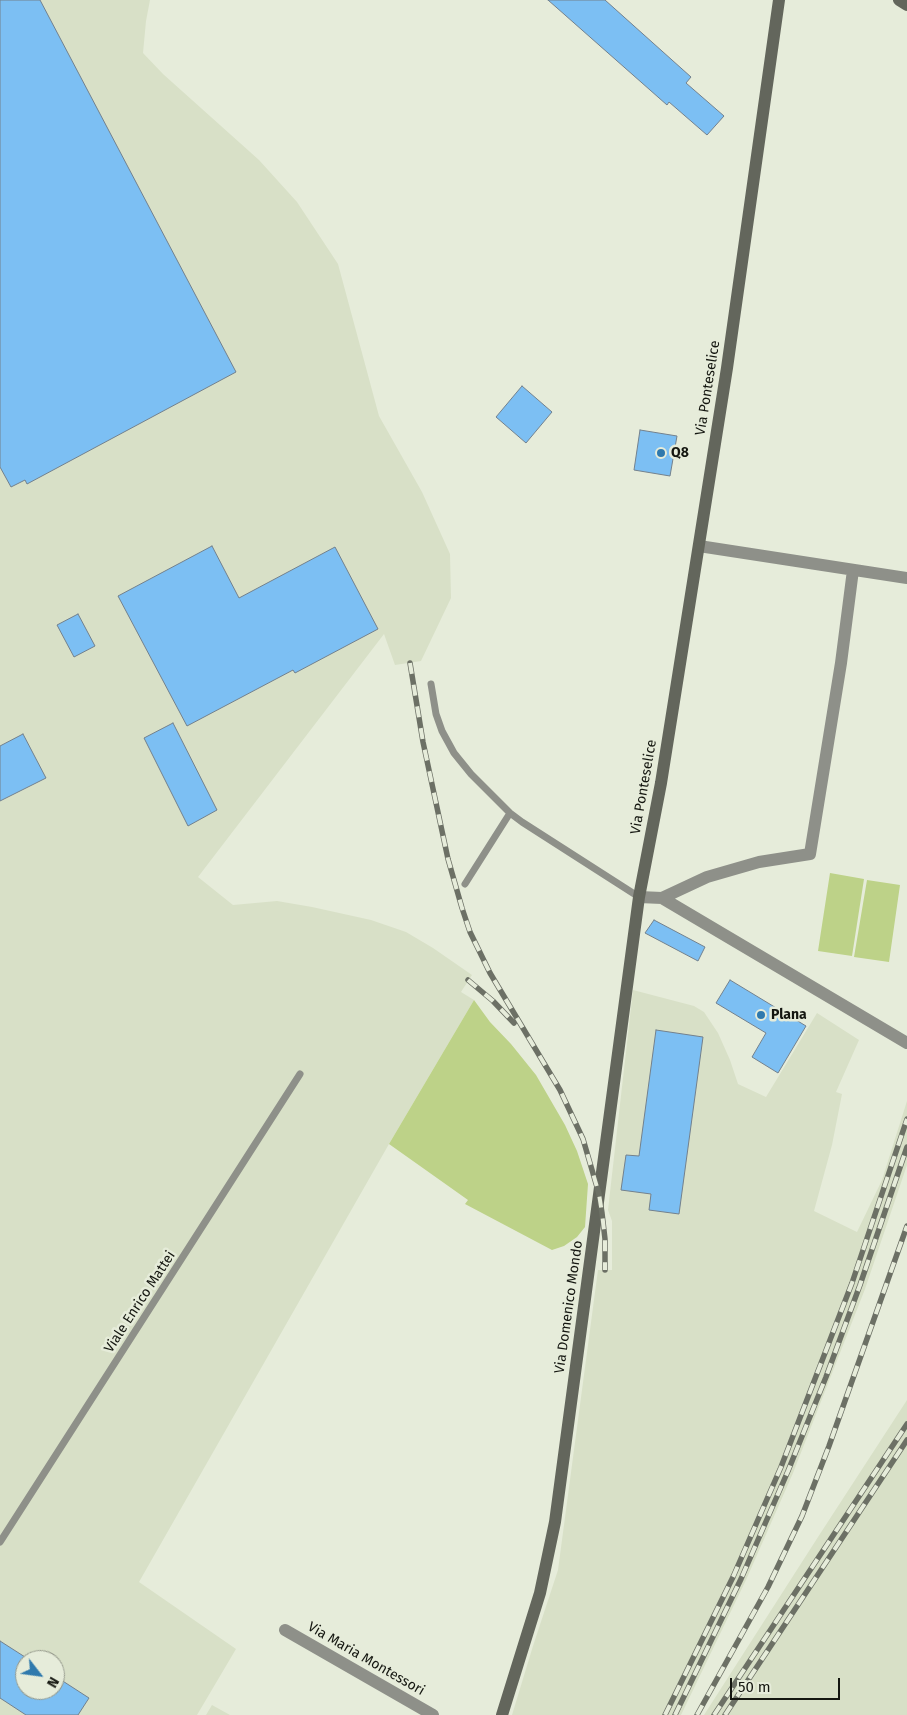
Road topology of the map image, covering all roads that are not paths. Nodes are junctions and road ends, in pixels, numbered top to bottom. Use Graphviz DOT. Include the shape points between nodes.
graph roads {
  1 [pos="779,0"];
  2 [pos="899,0"];
  3 [pos="907,4"];
  4 [pos="699,546"];
  5 [pos="853,570"];
  6 [pos="907,578"];
  7 [pos="431,684"];
  8 [pos="510,813"];
  9 [pos="465,884"];
  10 [pos="639,897"];
  11 [pos="662,898"];
  12 [pos="907,1043"];
  13 [pos="300,1074"];
  14 [pos="0,1542"];
  15 [pos="284,1630"];
  16 [pos="433,1715"];
  17 [pos="502,1715"];
  1 -- 4 [label="street, Via Ponteselice"];
  2 -- 3 [label="street"];
  4 -- 5 [label="street"];
  4 -- 10 [label="street, Via Ponteselice" via="662,783"];
  5 -- 6 [label="street"];
  5 -- 11 [label="street" via="810,854 759,862 707,877"];
  7 -- 8 [label="lane" via="436,714 454,753"];
  8 -- 9 [label="lane"];
  8 -- 10 [label="lane"];
  10 -- 11 [label="street"];
  10 -- 17 [label="street, Via Domenico Mondo" via="550,1549 540,1593"];
  11 -- 12 [label="street"];
  13 -- 14 [label="lane, Viale Enrico Mattei"];
  15 -- 16 [label="street, Via Maria Montessori"];
}
